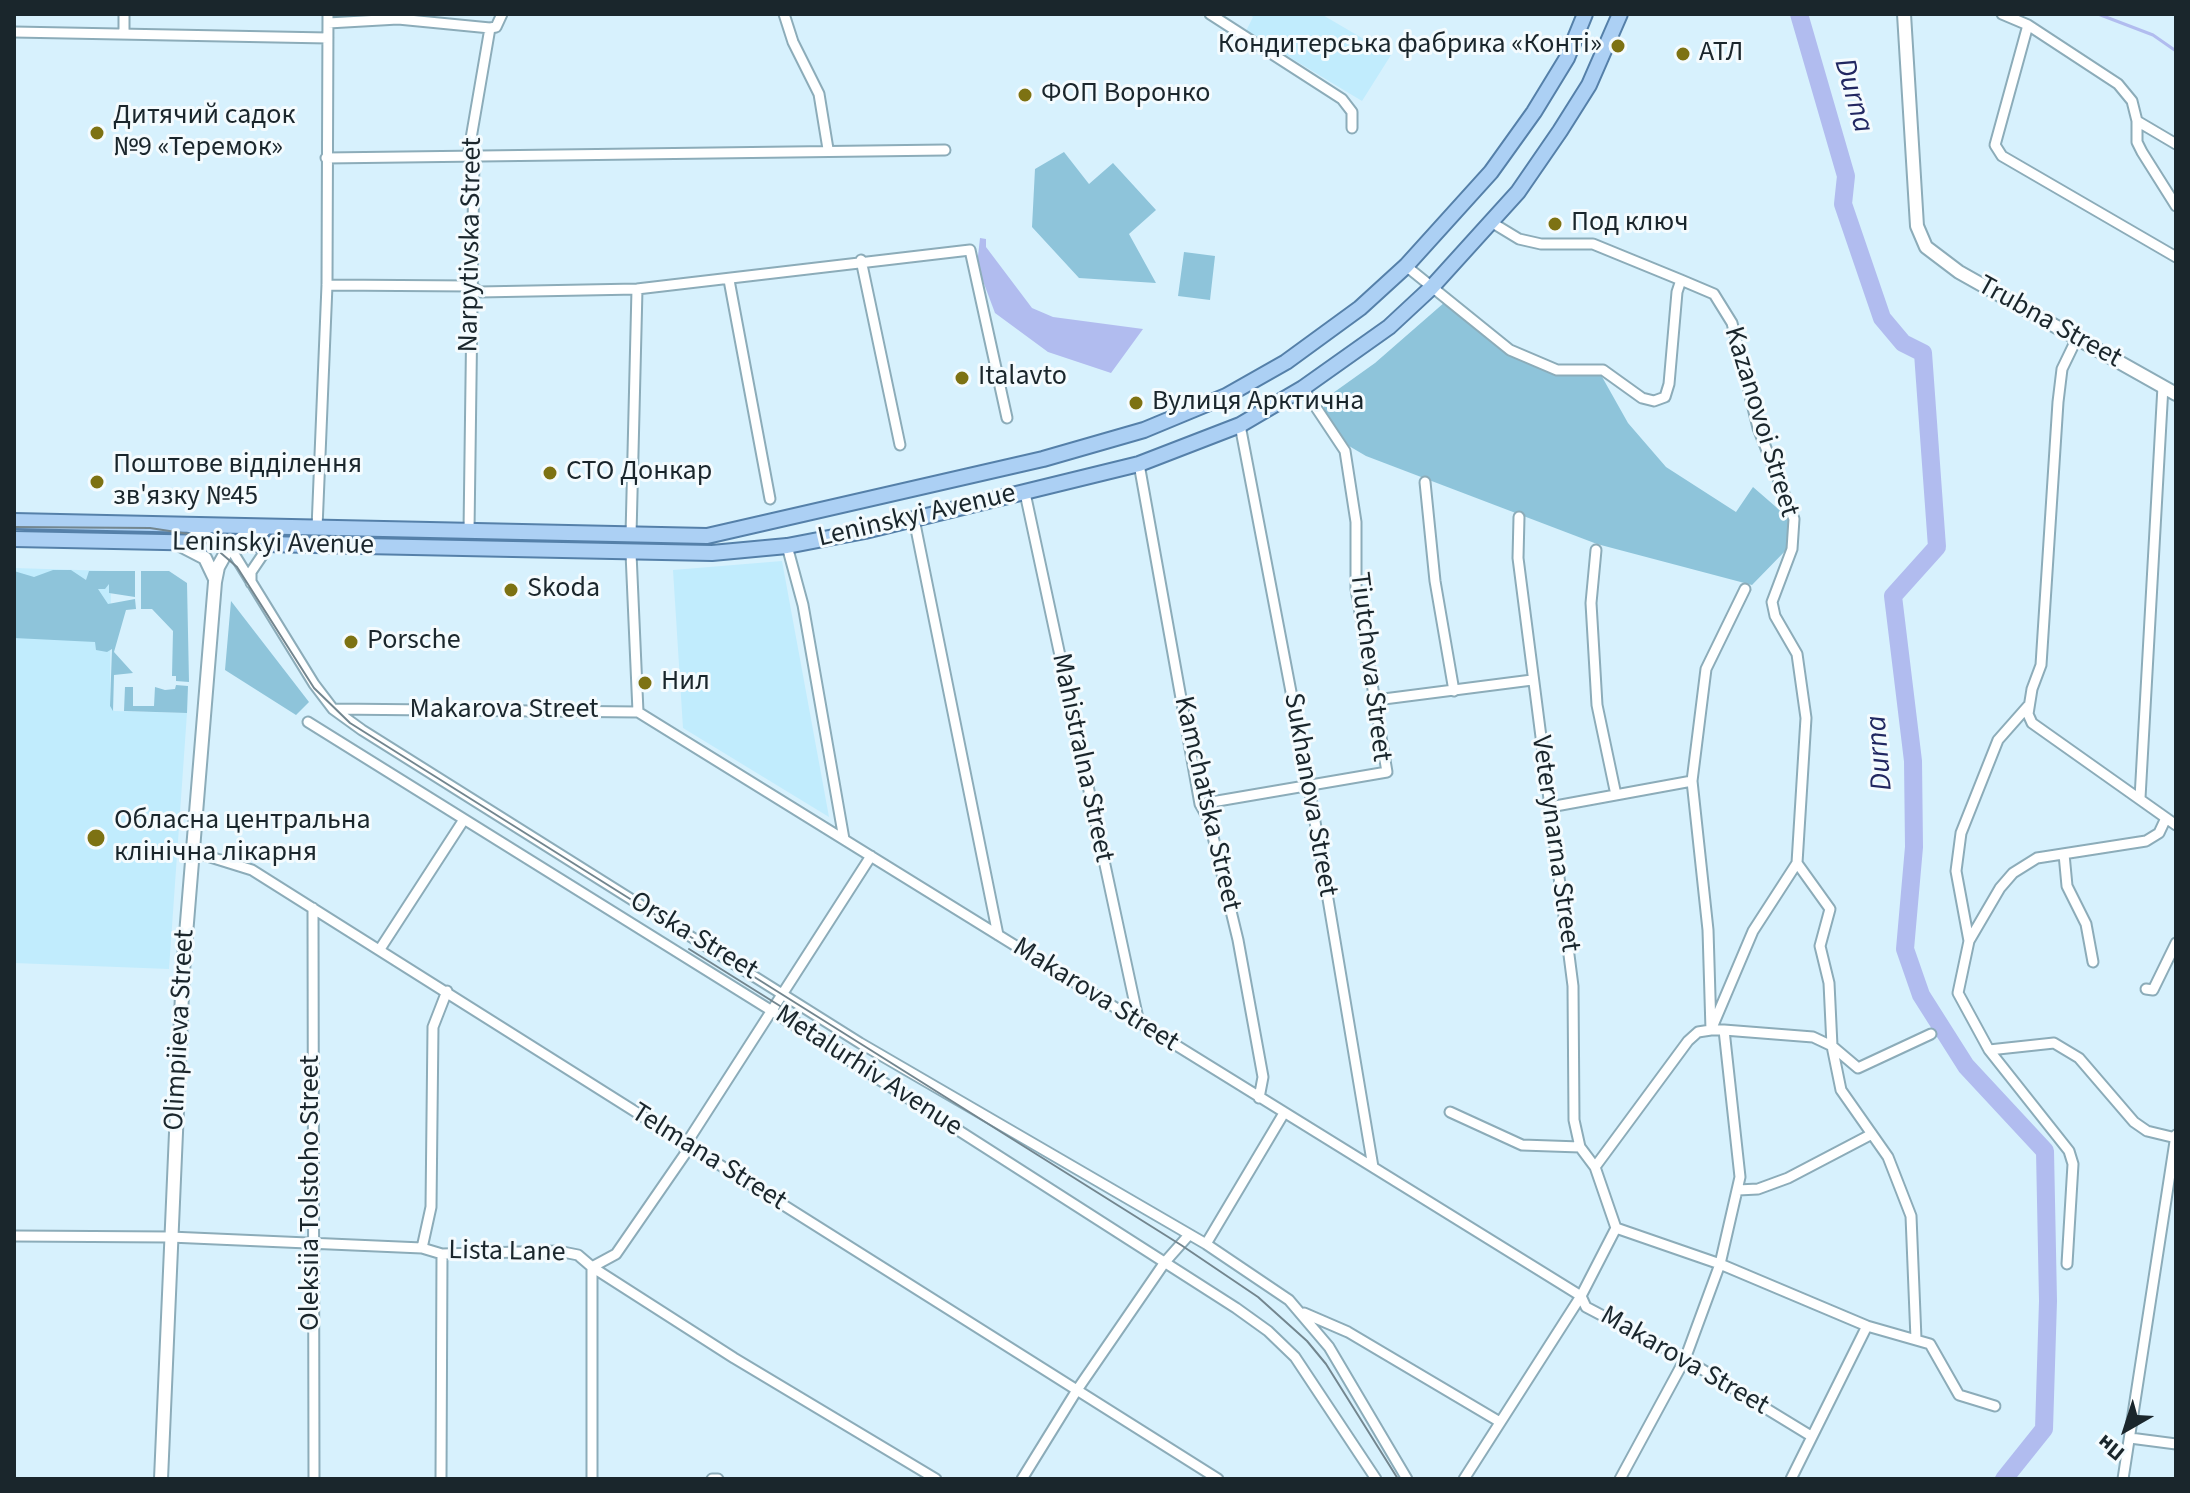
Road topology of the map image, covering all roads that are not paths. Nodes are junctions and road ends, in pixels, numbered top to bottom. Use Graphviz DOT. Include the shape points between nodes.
graph roads {
  1 [pos="124,14"];
  2 [pos="502,14"];
  3 [pos="784,14"];
  4 [pos="1210,14"];
  5 [pos="1585,14"];
  6 [pos="1620,14"];
  7 [pos="1904,14"];
  8 [pos="2002,14"];
  9 [pos="328,18"];
  10 [pos="2028,25"];
  11 [pos="490,28"];
  12 [pos="14,32"];
  13 [pos="124,33"];
  14 [pos="328,38"];
  15 [pos="2137,121"];
  16 [pos="1352,128"];
  17 [pos="2176,144"];
  18 [pos="828,149"];
  19 [pos="945,150"];
  20 [pos="474,156"];
  21 [pos="326,158"];
  22 [pos="2176,206"];
  23 [pos="1491,222"];
  24 [pos="2176,257"];
  25 [pos="861,260"];
  26 [pos="1406,266"];
  27 [pos="729,280"];
  28 [pos="1681,280"];
  29 [pos="327,285"];
  30 [pos="472,286"];
  31 [pos="1431,288"];
  32 [pos="637,289"];
  33 [pos="2077,338"];
  34 [pos="2163,386"];
  35 [pos="1303,388"];
  36 [pos="2176,394"];
  37 [pos="1007,418"];
  38 [pos="1240,425"];
  39 [pos="900,445"];
  40 [pos="1066,453"];
  41 [pos="1043,459"];
  42 [pos="1139,464"];
  43 [pos="1077,479"];
  44 [pos="1425,482"];
  45 [pos="1042,488"];
  46 [pos="1025,493"];
  47 [pos="770,499"];
  48 [pos="1519,517"];
  49 [pos="914,519"];
  50 [pos="14,521"];
  51 [pos="162,523"];
  52 [pos="282,528"];
  53 [pos="317,528"];
  54 [pos="469,531"];
  55 [pos="631,535"];
  56 [pos="14,539"];
  57 [pos="175,542"];
  58 [pos="271,543"];
  59 [pos="787,546"];
  60 [pos="229,547"];
  61 [pos="1596,550"];
  62 [pos="631,553"];
  63 [pos="215,582"];
  64 [pos="251,586"];
  65 [pos="1745,589"];
  66 [pos="1532,680"];
  67 [pos="1454,691"];
  68 [pos="1376,700"];
  69 [pos="2028,706"];
  70 [pos="333,709"];
  71 [pos="638,712"];
  72 [pos="308,722"];
  73 [pos="1692,781"];
  74 [pos="1309,786"];
  75 [pos="1616,795"];
  76 [pos="2140,798"];
  77 [pos="1200,804"];
  78 [pos="1550,807"];
  79 [pos="2166,818"];
  80 [pos="463,821"];
  81 [pos="2176,825"];
  82 [pos="844,839"];
  83 [pos="191,851"];
  84 [pos="2064,854"];
  85 [pos="871,856"];
  86 [pos="1797,863"];
  87 [pos="313,908"];
  88 [pos="998,935"];
  89 [pos="1969,941"];
  90 [pos="2176,943"];
  91 [pos="380,949"];
  92 [pos="2093,962"];
  93 [pos="2146,989"];
  94 [pos="447,991"];
  95 [pos="785,993"];
  96 [pos="772,1011"];
  97 [pos="1139,1023"];
  98 [pos="1711,1030"];
  99 [pos="1724,1030"];
  100 [pos="1931,1034"];
  101 [pos="1832,1046"];
  102 [pos="1989,1050"];
  103 [pos="1259,1098"];
  104 [pos="1450,1112"];
  105 [pos="1284,1113"];
  106 [pos="1872,1134"];
  107 [pos="2176,1137"];
  108 [pos="686,1144"];
  109 [pos="1580,1147"];
  110 [pos="1373,1167"];
  111 [pos="1595,1167"];
  112 [pos="1738,1190"];
  113 [pos="1616,1228"];
  114 [pos="14,1236"];
  115 [pos="1188,1236"];
  116 [pos="170,1237"];
  117 [pos="311,1244"];
  118 [pos="1206,1244"];
  119 [pos="422,1248"];
  120 [pos="442,1254"];
  121 [pos="1165,1262"];
  122 [pos="1720,1264"];
  123 [pos="2067,1264"];
  124 [pos="592,1267"];
  125 [pos="1581,1296"];
  126 [pos="1303,1313"];
  127 [pos="1867,1326"];
  128 [pos="1916,1339"];
  129 [pos="1685,1359"];
  130 [pos="1077,1390"];
  131 [pos="1995,1406"];
  132 [pos="1500,1422"];
  133 [pos="1811,1436"];
  134 [pos="2130,1438"];
  135 [pos="2176,1444"];
  136 [pos="161,1479"];
  137 [pos="314,1479"];
  138 [pos="441,1479"];
  139 [pos="592,1479"];
  140 [pos="936,1479"];
  141 [pos="1022,1479"];
  142 [pos="1218,1479"];
  143 [pos="1376,1479"];
  144 [pos="1407,1479"];
  145 [pos="1464,1479"];
  146 [pos="1620,1479"];
  147 [pos="1791,1479"];
  148 [pos="2123,1479"];
  1 -- 13 [label="street"];
  2 -- 11 [label="street"];
  3 -- 18 [label="street" via="819,94"];
  4 -- 16 [label="street" via="1342,99 1352,112"];
  5 -- 26 [label="main road, Leninskyi Avenue" via="1567,58 1534,112 1491,172"];
  6 -- 23 [label="main road, Leninskyi Avenue" via="1589,85 1518,192"];
  7 -- 33 [label="main road, Trubna Street" via="1917,226 1926,247 1949,266"];
  8 -- 10 [label="street"];
  9 -- 11 [label="street"];
  9 -- 14 [label="street"];
  10 -- 15 [label="street" via="2118,84 2132,101"];
  10 -- 24 [label="street" via="1995,145 2002,156"];
  11 -- 20 [label="street, Narpytivska Street" via="469,150"];
  12 -- 13 [label="street"];
  13 -- 14 [label="street"];
  14 -- 21 [label="street"];
  15 -- 17 [label="street"];
  15 -- 22 [label="street" via="2137,142"];
  18 -- 19 [label="street"];
  18 -- 20 [label="street"];
  20 -- 21 [label="street"];
  20 -- 30 [label="street, Narpytivska Street"];
  21 -- 29 [label="street"];
  23 -- 28 [label="street, Kazanovoi Street" via="1519,239 1541,244 1593,244"];
  23 -- 31 [label="main road, Leninskyi Avenue"];
  25 -- 27 [label="street"];
  25 -- 37 [label="street" via="970,250"];
  25 -- 39 [label="street"];
  26 -- 31 [label="street"];
  26 -- 40 [label="main road, Leninskyi Avenue" via="1299,353 1226,396 1144,430"];
  27 -- 32 [label="street"];
  27 -- 47 [label="street"];
  28 -- 31 [label="street, Kazanovoi Street" via="1669,384 1665,397 1654,401 1603,370 1557,370 1510,350"];
  28 -- 86 [label="street, Kazanovoi Street" via="1714,294 1732,323 1758,428 1794,519 1792,549 1772,602 1797,654 1806,718"];
  29 -- 30 [label="street"];
  29 -- 53 [label="street"];
  30 -- 32 [label="street" via="479,292"];
  30 -- 54 [label="street, Narpytivska Street"];
  31 -- 35 [label="main road, Leninskyi Avenue" via="1389,327"];
  32 -- 55 [label="street"];
  33 -- 34 [label="main road, Trubna Street"];
  33 -- 69 [label="street" via="2062,369 2041,665"];
  34 -- 36 [label="main road, Trubna Street"];
  34 -- 76 [label="street"];
  35 -- 38 [label="main road, Leninskyi Avenue"];
  35 -- 68 [label="street, Tiutcheva Street" via="1345,451 1356,522 1356,589"];
  38 -- 42 [label="main road, Leninskyi Avenue"];
  38 -- 74 [label="street, Sukhanova Street"];
  40 -- 41 [label="main road, Leninskyi Avenue"];
  40 -- 43 [label="main road" via="1060,462 1064,475"];
  41 -- 45 [label="main road" via="1054,464 1057,477"];
  41 -- 55 [label="main road, Leninskyi Avenue" via="736,532"];
  42 -- 43 [label="main road, Leninskyi Avenue"];
  42 -- 77 [label="street, Kamchatska Street"];
  43 -- 45 [label="main road, Leninskyi Avenue"];
  44 -- 67 [label="street"];
  45 -- 46 [label="main road, Leninskyi Avenue"];
  46 -- 49 [label="main road, Leninskyi Avenue"];
  46 -- 97 [label="street, Mahistralna Street"];
  48 -- 66 [label="street, Veterynarna Street" via="1518,558"];
  49 -- 59 [label="main road, Leninskyi Avenue"];
  49 -- 88 [label="street"];
  50 -- 51 [label="main road, Leninskyi Avenue"];
  51 -- 52 [label="main road, Leninskyi Avenue"];
  51 -- 60 [label="street" via="190,527"];
  52 -- 53 [label="main road, Leninskyi Avenue"];
  52 -- 60 [label="main road" via="247,534"];
  53 -- 54 [label="main road, Leninskyi Avenue"];
  54 -- 55 [label="main road, Leninskyi Avenue"];
  56 -- 57 [label="main road, Leninskyi Avenue"];
  57 -- 60 [label="main road, Leninskyi Avenue"];
  57 -- 63 [label="main road" via="205,558"];
  58 -- 60 [label="main road, Leninskyi Avenue"];
  58 -- 62 [label="main road, Leninskyi Avenue"];
  58 -- 64 [label="street" via="251,572"];
  59 -- 62 [label="main road, Leninskyi Avenue"];
  59 -- 82 [label="street" via="803,605"];
  60 -- 63 [label="main road"];
  60 -- 64 [label="street, Orska Street"];
  61 -- 75 [label="street" via="1591,603 1597,705"];
  62 -- 71 [label="street"];
  63 -- 83 [label="main road, Olimpiieva Street"];
  64 -- 70 [label="street, Orska Street"];
  65 -- 73 [label="street" via="1706,669"];
  66 -- 67 [label="street"];
  66 -- 78 [label="street, Veterynarna Street"];
  67 -- 68 [label="street"];
  68 -- 74 [label="street, Tiutcheva Street" via="1387,772"];
  69 -- 76 [label="street" via="2032,723"];
  69 -- 89 [label="street" via="1998,740 1961,833 1956,871"];
  70 -- 71 [label="street, Makarova Street"];
  70 -- 95 [label="street, Orska Street"];
  71 -- 82 [label="street, Makarova Street"];
  72 -- 80 [label="street, Metalurhiv Avenue"];
  73 -- 75 [label="street"];
  73 -- 98 [label="street" via="1708,930"];
  74 -- 77 [label="street, Tiutcheva Street"];
  74 -- 110 [label="street, Sukhanova Street"];
  75 -- 78 [label="street"];
  76 -- 79 [label="street"];
  77 -- 103 [label="street, Kamchatska Street" via="1209,820 1238,940 1263,1077"];
  78 -- 109 [label="street, Veterynarna Street" via="1573,986 1574,1120"];
  79 -- 81 [label="street"];
  79 -- 84 [label="street" via="2159,833 2146,841"];
  80 -- 91 [label="street"];
  80 -- 96 [label="street, Metalurhiv Avenue"];
  82 -- 85 [label="street, Makarova Street"];
  83 -- 87 [label="street, Telmana Street" via="252,870"];
  83 -- 116 [label="main road, Olimpiieva Street"];
  84 -- 89 [label="street" via="2037,858 2013,873"];
  84 -- 92 [label="street" via="2067,886 2086,924"];
  85 -- 88 [label="street, Makarova Street"];
  85 -- 95 [label="street"];
  86 -- 98 [label="street" via="1753,931"];
  86 -- 101 [label="street" via="1830,909 1820,946 1829,983"];
  87 -- 91 [label="street, Telmana Street"];
  87 -- 117 [label="street, Oleksiia Tolstoho Street"];
  88 -- 97 [label="street, Makarova Street"];
  89 -- 102 [label="street" via="1958,993"];
  90 -- 93 [label="street" via="2153,990"];
  91 -- 94 [label="street, Telmana Street"];
  94 -- 108 [label="street, Telmana Street"];
  94 -- 119 [label="street" via="433,1027 431,1207"];
  95 -- 96 [label="street"];
  95 -- 115 [label="street, Orska Street" via="860,1043"];
  96 -- 108 [label="street"];
  96 -- 121 [label="street, Metalurhiv Avenue"];
  97 -- 103 [label="street, Makarova Street"];
  98 -- 99 [label="street"];
  98 -- 111 [label="street" via="1688,1041"];
  99 -- 101 [label="street" via="1813,1037"];
  99 -- 112 [label="street" via="1730,1113 1741,1163"];
  100 -- 101 [label="street" via="1858,1068"];
  101 -- 106 [label="street" via="1841,1090"];
  102 -- 107 [label="street" via="2054,1043 2079,1058 2134,1122 2147,1131"];
  102 -- 123 [label="street" via="2069,1151 2073,1164"];
  103 -- 105 [label="street, Makarova Street"];
  104 -- 109 [label="street" via="1522,1145"];
  105 -- 110 [label="street, Makarova Street"];
  105 -- 118 [label="street"];
  106 -- 112 [label="street" via="1788,1178"];
  106 -- 128 [label="street" via="1898,1178 1911,1216"];
  107 -- 134 [label="street"];
  108 -- 124 [label="street" via="685,1154 616,1254"];
  108 -- 130 [label="street, Telmana Street"];
  109 -- 111 [label="street, Veterynarna Street"];
  110 -- 125 [label="street, Makarova Street"];
  111 -- 113 [label="street, Veterynarna Street"];
  112 -- 122 [label="street"];
  113 -- 122 [label="street"];
  113 -- 125 [label="street"];
  114 -- 116 [label="street, Lista Lane"];
  115 -- 118 [label="street, Orska Street"];
  115 -- 121 [label="street"];
  116 -- 117 [label="street, Lista Lane"];
  116 -- 136 [label="main road, Olimpiieva Street"];
  117 -- 119 [label="street, Lista Lane"];
  117 -- 137 [label="street, Oleksiia Tolstoho Street"];
  118 -- 126 [label="street, Orska Street"];
  119 -- 120 [label="street, Lista Lane"];
  120 -- 124 [label="street, Lista Lane" via="558,1251 578,1255"];
  120 -- 138 [label="street"];
  121 -- 130 [label="street"];
  121 -- 143 [label="street, Metalurhiv Avenue" via="1268,1331 1295,1357"];
  122 -- 127 [label="street"];
  122 -- 129 [label="street"];
  124 -- 139 [label="street"];
  124 -- 140 [label="street, Lista Lane"];
  125 -- 129 [label="street, Makarova Street" via="1586,1307"];
  125 -- 132 [label="street"];
  126 -- 132 [label="street, Orska Street" via="1348,1332"];
  126 -- 144 [label="street, Orska Street" via="1362,1398"];
  127 -- 128 [label="street"];
  127 -- 133 [label="street"];
  128 -- 131 [label="street" via="1930,1344 1959,1395"];
  129 -- 133 [label="street, Makarova Street"];
  129 -- 146 [label="street"];
  130 -- 141 [label="street"];
  130 -- 142 [label="street, Telmana Street"];
  132 -- 145 [label="street"];
  133 -- 147 [label="street"];
  134 -- 135 [label="street"];
  134 -- 148 [label="street"];
}
